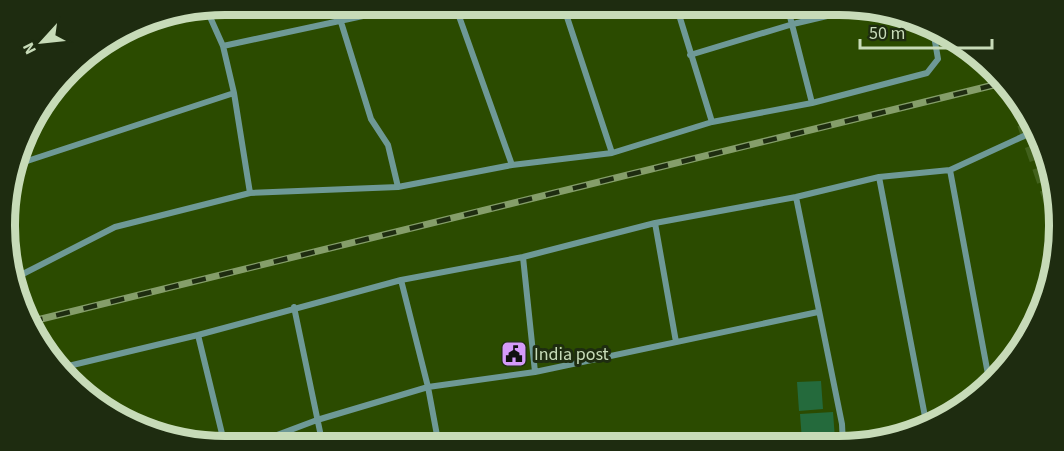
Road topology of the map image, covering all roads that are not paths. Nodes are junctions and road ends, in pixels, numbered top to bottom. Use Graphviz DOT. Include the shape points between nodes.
graph roads {
  1 [pos="209,15"];
  2 [pos="369,15"];
  3 [pos="459,15"];
  4 [pos="567,15"];
  5 [pos="679,15"];
  6 [pos="790,15"];
  7 [pos="831,15"];
  8 [pos="341,22"];
  9 [pos="793,24"];
  10 [pos="934,38"];
  11 [pos="223,46"];
  12 [pos="690,55"];
  13 [pos="234,93"];
  14 [pos="812,103"];
  15 [pos="712,122"];
  16 [pos="1028,134"];
  17 [pos="612,153"];
  18 [pos="25,162"];
  19 [pos="512,165"];
  20 [pos="950,170"];
  21 [pos="879,177"];
  22 [pos="398,187"];
  23 [pos="250,193"];
  24 [pos="796,197"];
  25 [pos="655,223"];
  26 [pos="523,256"];
  27 [pos="20,273"];
  28 [pos="401,280"];
  29 [pos="294,307"];
  30 [pos="818,312"];
  31 [pos="198,335"];
  32 [pos="676,342"];
  33 [pos="69,366"];
  34 [pos="535,372"];
  35 [pos="988,373"];
  36 [pos="428,387"];
  37 [pos="925,417"];
  38 [pos="317,420"];
  39 [pos="223,436"];
  40 [pos="275,436"];
  41 [pos="321,436"];
  42 [pos="437,436"];
  43 [pos="843,436"];
  1 -- 11 [label="street"];
  2 -- 8 [label="street"];
  3 -- 19 [label="street"];
  4 -- 17 [label="street"];
  5 -- 12 [label="street"];
  6 -- 9 [label="street"];
  7 -- 9 [label="street"];
  8 -- 11 [label="street"];
  8 -- 22 [label="street" via="371,119 388,145"];
  9 -- 12 [label="street"];
  9 -- 14 [label="street"];
  10 -- 14 [label="street" via="938,59 927,73"];
  11 -- 13 [label="street"];
  12 -- 15 [label="street"];
  13 -- 18 [label="street"];
  13 -- 23 [label="street"];
  14 -- 15 [label="street"];
  15 -- 17 [label="street"];
  16 -- 20 [label="street"];
  17 -- 19 [label="street"];
  19 -- 22 [label="street"];
  20 -- 21 [label="street"];
  20 -- 35 [label="street"];
  21 -- 24 [label="street"];
  21 -- 37 [label="street"];
  22 -- 23 [label="street"];
  23 -- 27 [label="street" via="116,227"];
  24 -- 25 [label="street"];
  24 -- 30 [label="street"];
  25 -- 26 [label="street"];
  25 -- 32 [label="street"];
  26 -- 28 [label="street"];
  26 -- 34 [label="street"];
  28 -- 29 [label="street"];
  28 -- 36 [label="street"];
  29 -- 31 [label="street"];
  29 -- 38 [label="street"];
  30 -- 32 [label="street"];
  30 -- 43 [label="street"];
  31 -- 33 [label="street"];
  31 -- 39 [label="street"];
  32 -- 34 [label="street"];
  34 -- 36 [label="street"];
  36 -- 38 [label="street"];
  36 -- 42 [label="street"];
  38 -- 40 [label="street"];
  38 -- 41 [label="street"];
}
